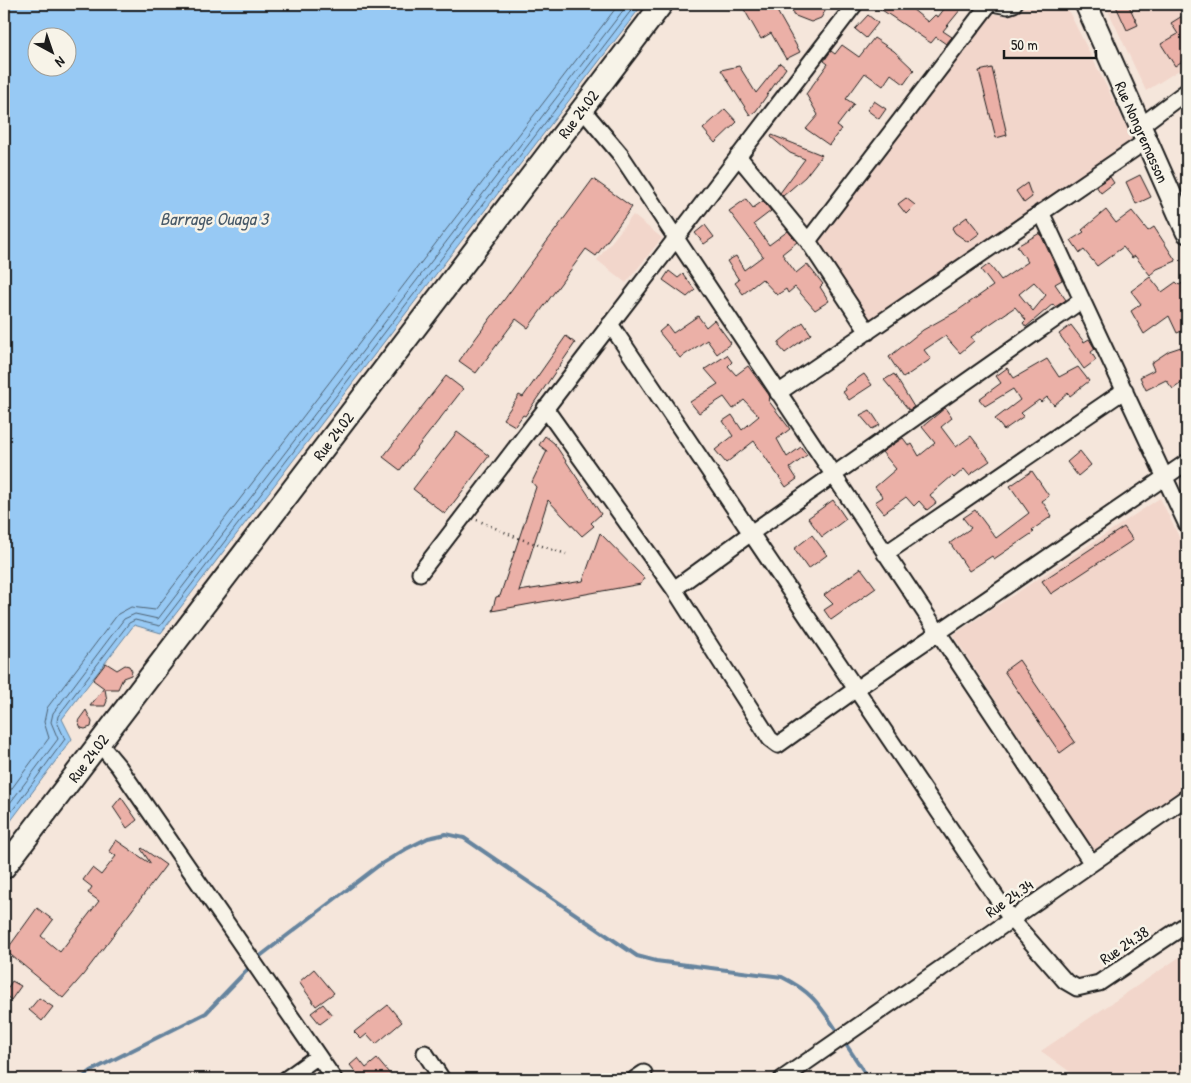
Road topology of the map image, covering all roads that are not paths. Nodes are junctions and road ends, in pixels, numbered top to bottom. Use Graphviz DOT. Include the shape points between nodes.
graph roads {
  1 [pos="662,4"];
  2 [pos="855,4"];
  3 [pos="989,4"];
  4 [pos="997,4"];
  5 [pos="1014,4"];
  6 [pos="1086,4"];
  7 [pos="1187,91"];
  8 [pos="582,109"];
  9 [pos="1142,134"];
  10 [pos="738,156"];
  11 [pos="1182,206"];
  12 [pos="1041,212"];
  13 [pos="1187,232"];
  14 [pos="675,239"];
  15 [pos="808,241"];
  16 [pos="1082,300"];
  17 [pos="610,324"];
  18 [pos="868,332"];
  19 [pos="1125,390"];
  20 [pos="778,393"];
  21 [pos="545,408"];
  22 [pos="1187,462"];
  23 [pos="833,475"];
  24 [pos="1165,477"];
  25 [pos="1187,525"];
  26 [pos="751,533"];
  27 [pos="885,554"];
  28 [pos="420,573"];
  29 [pos="674,589"];
  30 [pos="938,632"];
  31 [pos="856,688"];
  32 [pos="99,743"];
  33 [pos="1187,797"];
  34 [pos="1091,862"];
  35 [pos="4,868"];
  36 [pos="1011,919"];
  37 [pos="1187,924"];
  38 [pos="425,1053"];
  39 [pos="318,1056"];
  40 [pos="286,1079"];
  41 [pos="334,1079"];
  42 [pos="442,1079"];
  43 [pos="782,1079"];
  1 -- 8 [label="street, Rue 24.02"];
  2 -- 10 [label="street"];
  3 -- 15 [label="street"];
  4 -- 5 [label="street"];
  6 -- 9 [label="street, Rue Nongremasson"];
  7 -- 9 [label="street"];
  8 -- 14 [label="street" via="620,154"];
  8 -- 32 [label="street, Rue 24.02"];
  9 -- 11 [label="street, Rue Nongremasson"];
  9 -- 12 [label="street"];
  10 -- 14 [label="street"];
  10 -- 15 [label="street"];
  11 -- 13 [label="street, Rue Nongremasson"];
  12 -- 16 [label="street"];
  12 -- 18 [label="street"];
  14 -- 17 [label="street"];
  14 -- 20 [label="street"];
  15 -- 18 [label="street"];
  16 -- 19 [label="street"];
  16 -- 23 [label="street"];
  17 -- 21 [label="street"];
  17 -- 26 [label="street"];
  18 -- 20 [label="street"];
  19 -- 24 [label="street"];
  19 -- 27 [label="street"];
  20 -- 23 [label="street"];
  21 -- 28 [label="street"];
  21 -- 29 [label="street"];
  22 -- 24 [label="street"];
  23 -- 26 [label="street"];
  23 -- 27 [label="street"];
  24 -- 25 [label="street"];
  24 -- 30 [label="street"];
  26 -- 29 [label="street"];
  26 -- 31 [label="street"];
  27 -- 30 [label="street"];
  29 -- 31 [label="street" via="775,744 781,744"];
  30 -- 31 [label="street"];
  30 -- 34 [label="street"];
  31 -- 36 [label="street"];
  32 -- 35 [label="street, Rue 24.02"];
  32 -- 39 [label="street" via="119,767"];
  33 -- 34 [label="street, Rue 24.34"];
  34 -- 36 [label="street, Rue 24.34"];
  36 -- 37 [label="street, Rue 24.38" via="1065,981 1078,988 1100,983"];
  36 -- 43 [label="street, Rue 24.34"];
  38 -- 42 [label="street"];
  39 -- 40 [label="street"];
  39 -- 41 [label="street"];
}
